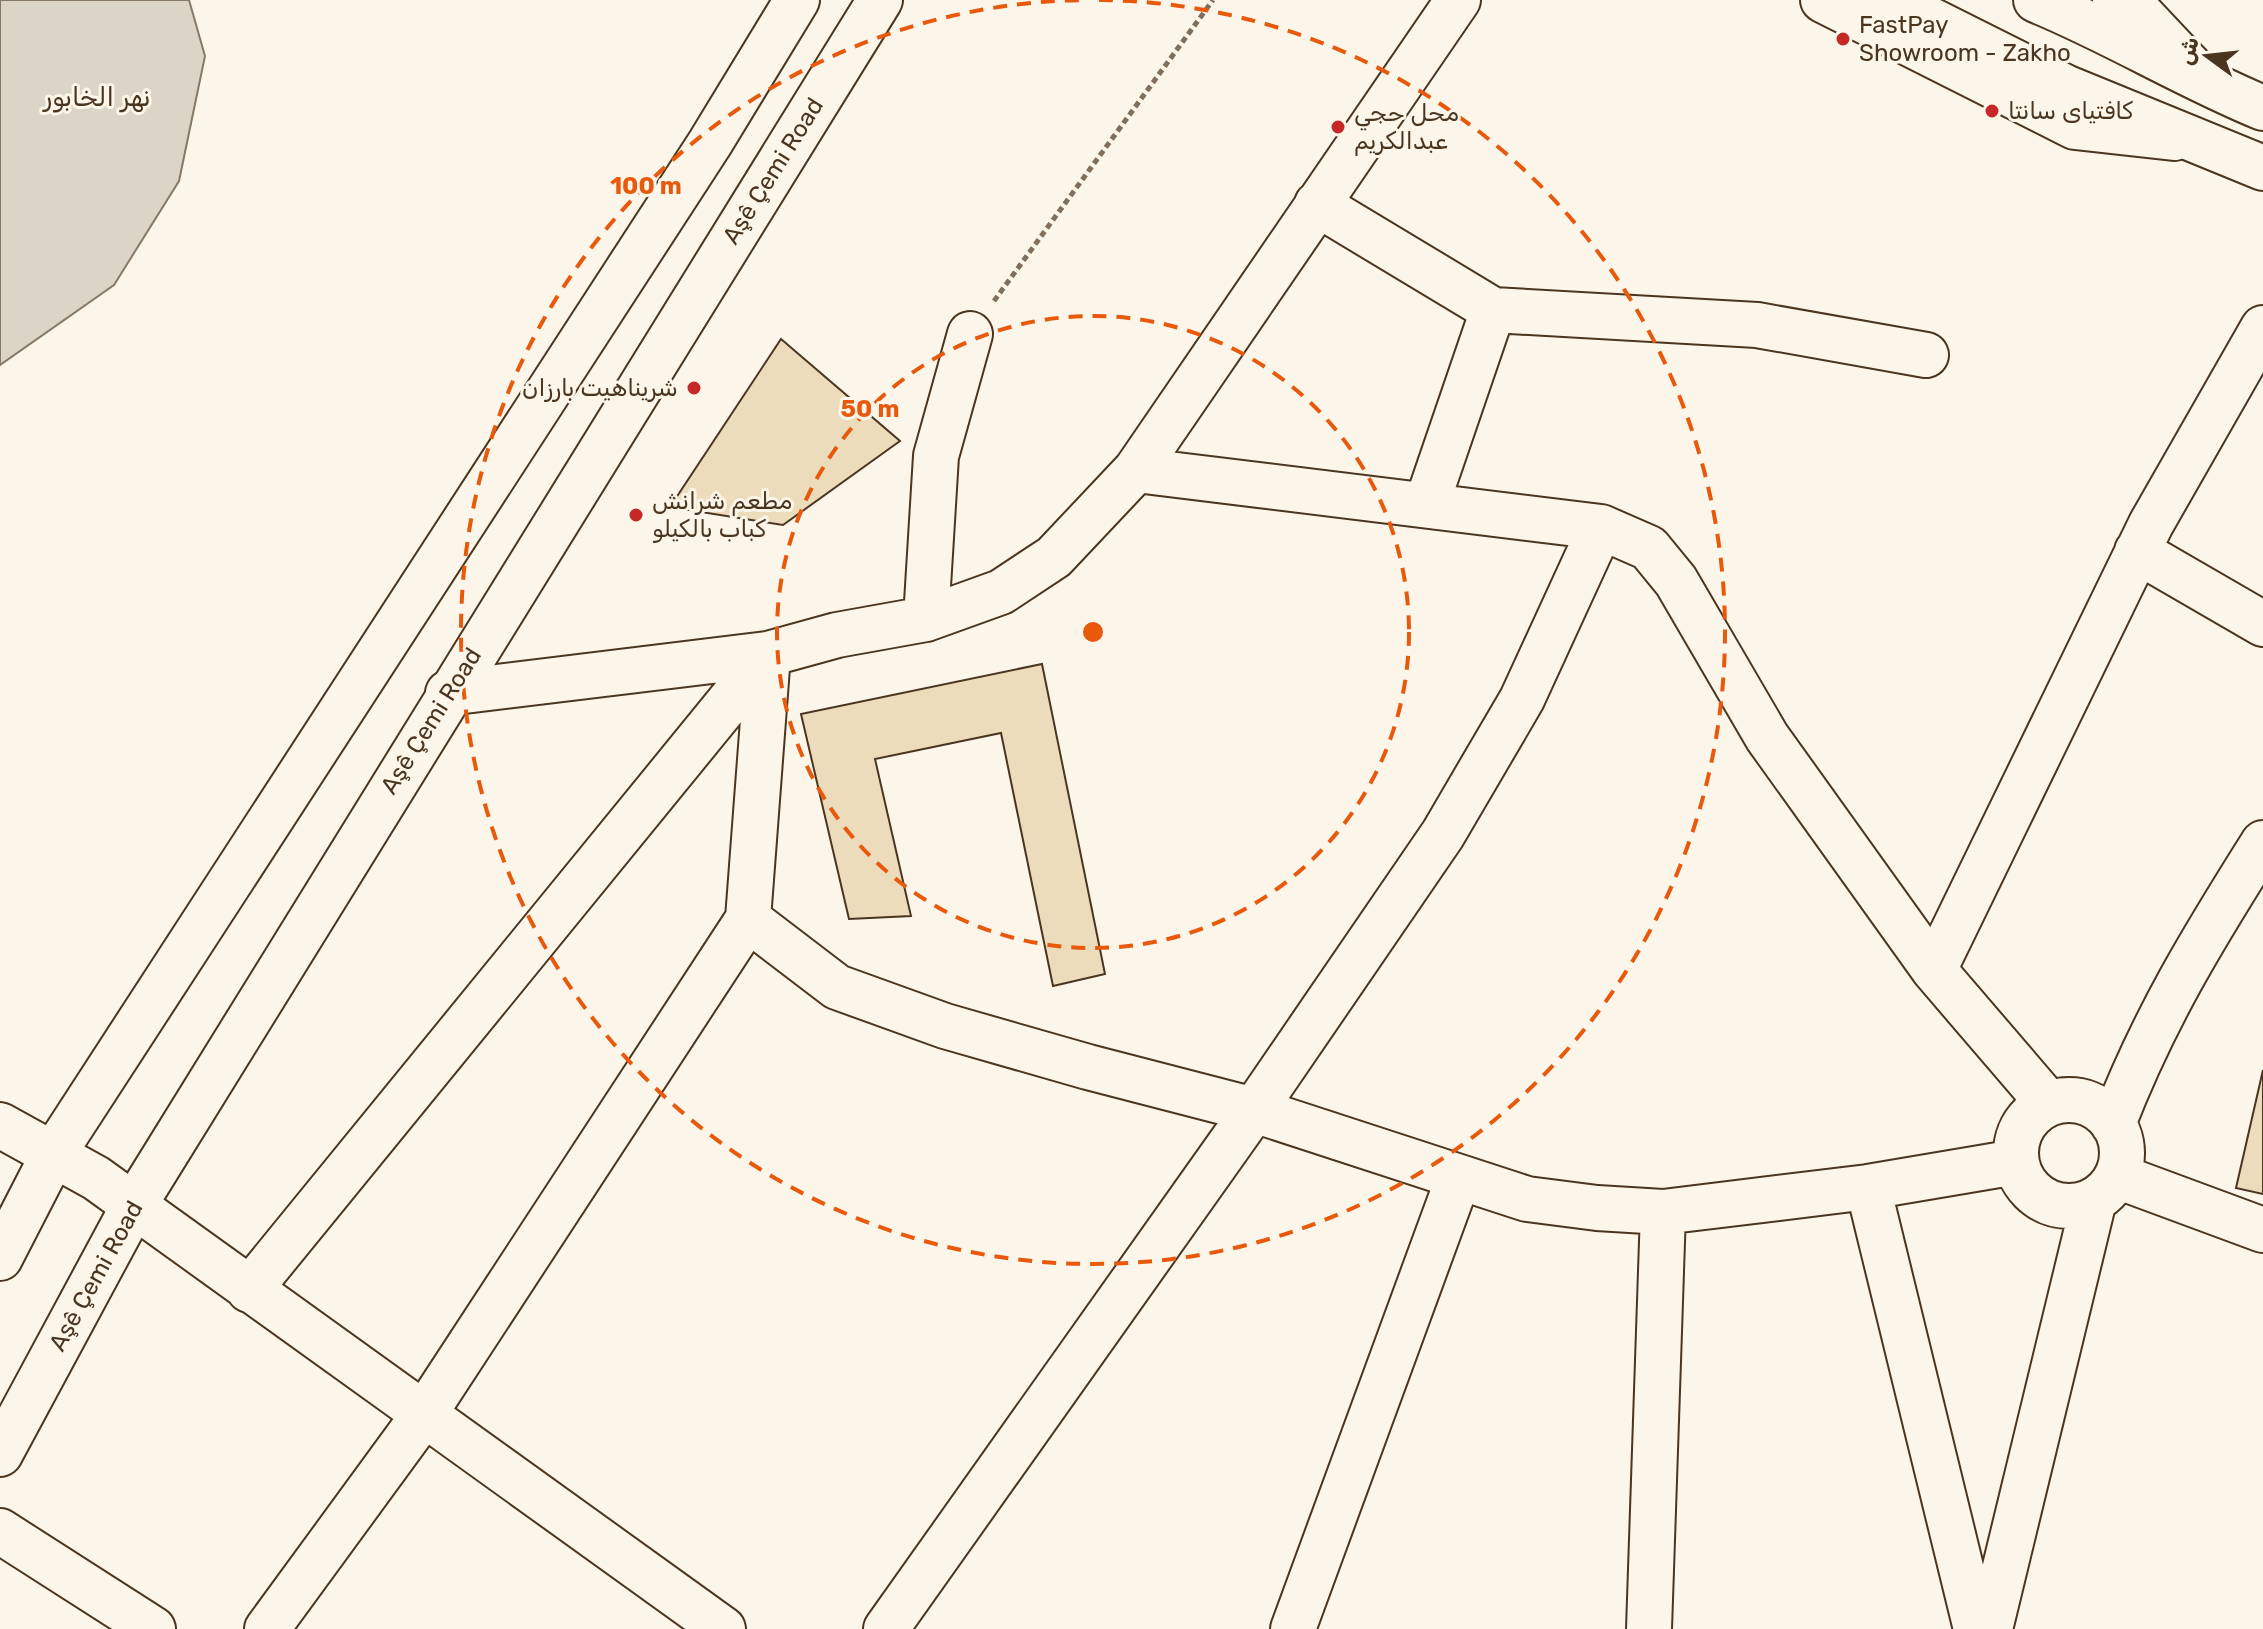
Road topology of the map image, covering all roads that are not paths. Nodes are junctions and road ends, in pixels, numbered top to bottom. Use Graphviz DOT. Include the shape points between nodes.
graph roads {
  1 [pos="797,0"];
  2 [pos="880,0"];
  3 [pos="1458,0"];
  4 [pos="1823,0"];
  5 [pos="1891,0"];
  6 [pos="2036,0"];
  7 [pos="2096,9"];
  8 [pos="2263,108"];
  9 [pos="2195,140"];
  10 [pos="2263,168"];
  11 [pos="1317,204"];
  12 [pos="1493,310"];
  13 [pos="2263,328"];
  14 [pos="970,334"];
  15 [pos="1926,355"];
  16 [pos="1136,470"];
  17 [pos="1427,503"];
  18 [pos="1601,527"];
  19 [pos="2137,551"];
  20 [pos="926,619"];
  21 [pos="2263,624"];
  22 [pos="768,654"];
  23 [pos="448,693"];
  24 [pos="2263,843"];
  25 [pos="748,919"];
  26 [pos="1934,970"];
  27 [pos="2048,1103"];
  28 [pos="1254,1110"];
  29 [pos="2113,1124"];
  30 [pos="0,1125"];
  31 [pos="54,1153"];
  32 [pos="2016,1162"];
  33 [pos="1458,1179"];
  34 [pos="1868,1187"];
  35 [pos="2105,1188"];
  36 [pos="133,1207"];
  37 [pos="1663,1212"];
  38 [pos="2263,1230"];
  39 [pos="0,1258"];
  40 [pos="249,1290"];
  41 [pos="425,1413"];
  42 [pos="0,1454"];
  43 [pos="0,1531"];
  44 [pos="703,1624"];
  45 [pos="153,1629"];
  46 [pos="267,1629"];
  47 [pos="886,1629"];
  48 [pos="1293,1629"];
  49 [pos="1649,1629"];
  50 [pos="1976,1629"];
  51 [pos="1990,1629"];
  1 -- 31 [label="main road" via="710,143"];
  2 -- 23 [label="main road, Aşê Çemi Road"];
  3 -- 11 [label="main road"];
  4 -- 9 [label="main road" via="2075,127"];
  5 -- 9 [label="main road" via="2065,87"];
  6 -- 7 [label="main road"];
  7 -- 8 [label="main road" via="2207,85"];
  9 -- 10 [label="main road"];
  11 -- 12 [label="main road"];
  11 -- 16 [label="main road"];
  12 -- 15 [label="main road" via="1757,325"];
  12 -- 17 [label="main road"];
  13 -- 19 [label="main road"];
  14 -- 20 [label="main road" via="936,456"];
  16 -- 17 [label="main road"];
  16 -- 20 [label="main road" via="1054,557 1001,592"];
  17 -- 18 [label="main road"];
  18 -- 26 [label="main road" via="1649,548 1676,581 1767,737"];
  18 -- 28 [label="main road" via="1522,699 1443,834"];
  19 -- 21 [label="main road"];
  19 -- 26 [label="main road"];
  20 -- 22 [label="main road"];
  22 -- 23 [label="main road"];
  22 -- 25 [label="main road"];
  22 -- 40 [label="main road"];
  23 -- 36 [label="main road, Aşê Çemi Road"];
  24 -- 29 [label="main road" via="2183,970 2141,1051"];
  25 -- 28 [label="main road" via="837,987 973,1034"];
  25 -- 41 [label="main road"];
  26 -- 27 [label="main road"];
  27 -- 29 [label="main road" via="2084,1102"];
  27 -- 32 [label="main road" via="2021,1128"];
  28 -- 33 [label="main road"];
  28 -- 47 [label="main road"];
  29 -- 35 [label="main road" via="2122,1159"];
  30 -- 31 [label="main road"];
  31 -- 36 [label="main road"];
  31 -- 39 [label="main road"];
  32 -- 34 [label="main road"];
  32 -- 35 [label="main road" via="2031,1192 2045,1201 2078,1206"];
  33 -- 37 [label="main road" via="1527,1199"];
  33 -- 48 [label="main road"];
  34 -- 37 [label="main road"];
  34 -- 50 [label="main road"];
  35 -- 38 [label="main road"];
  35 -- 51 [label="main road"];
  36 -- 40 [label="main road"];
  36 -- 42 [label="main road, Aşê Çemi Road"];
  37 -- 49 [label="main road"];
  40 -- 41 [label="main road"];
  41 -- 44 [label="main road"];
  41 -- 46 [label="main road"];
  43 -- 45 [label="main road"];
}
